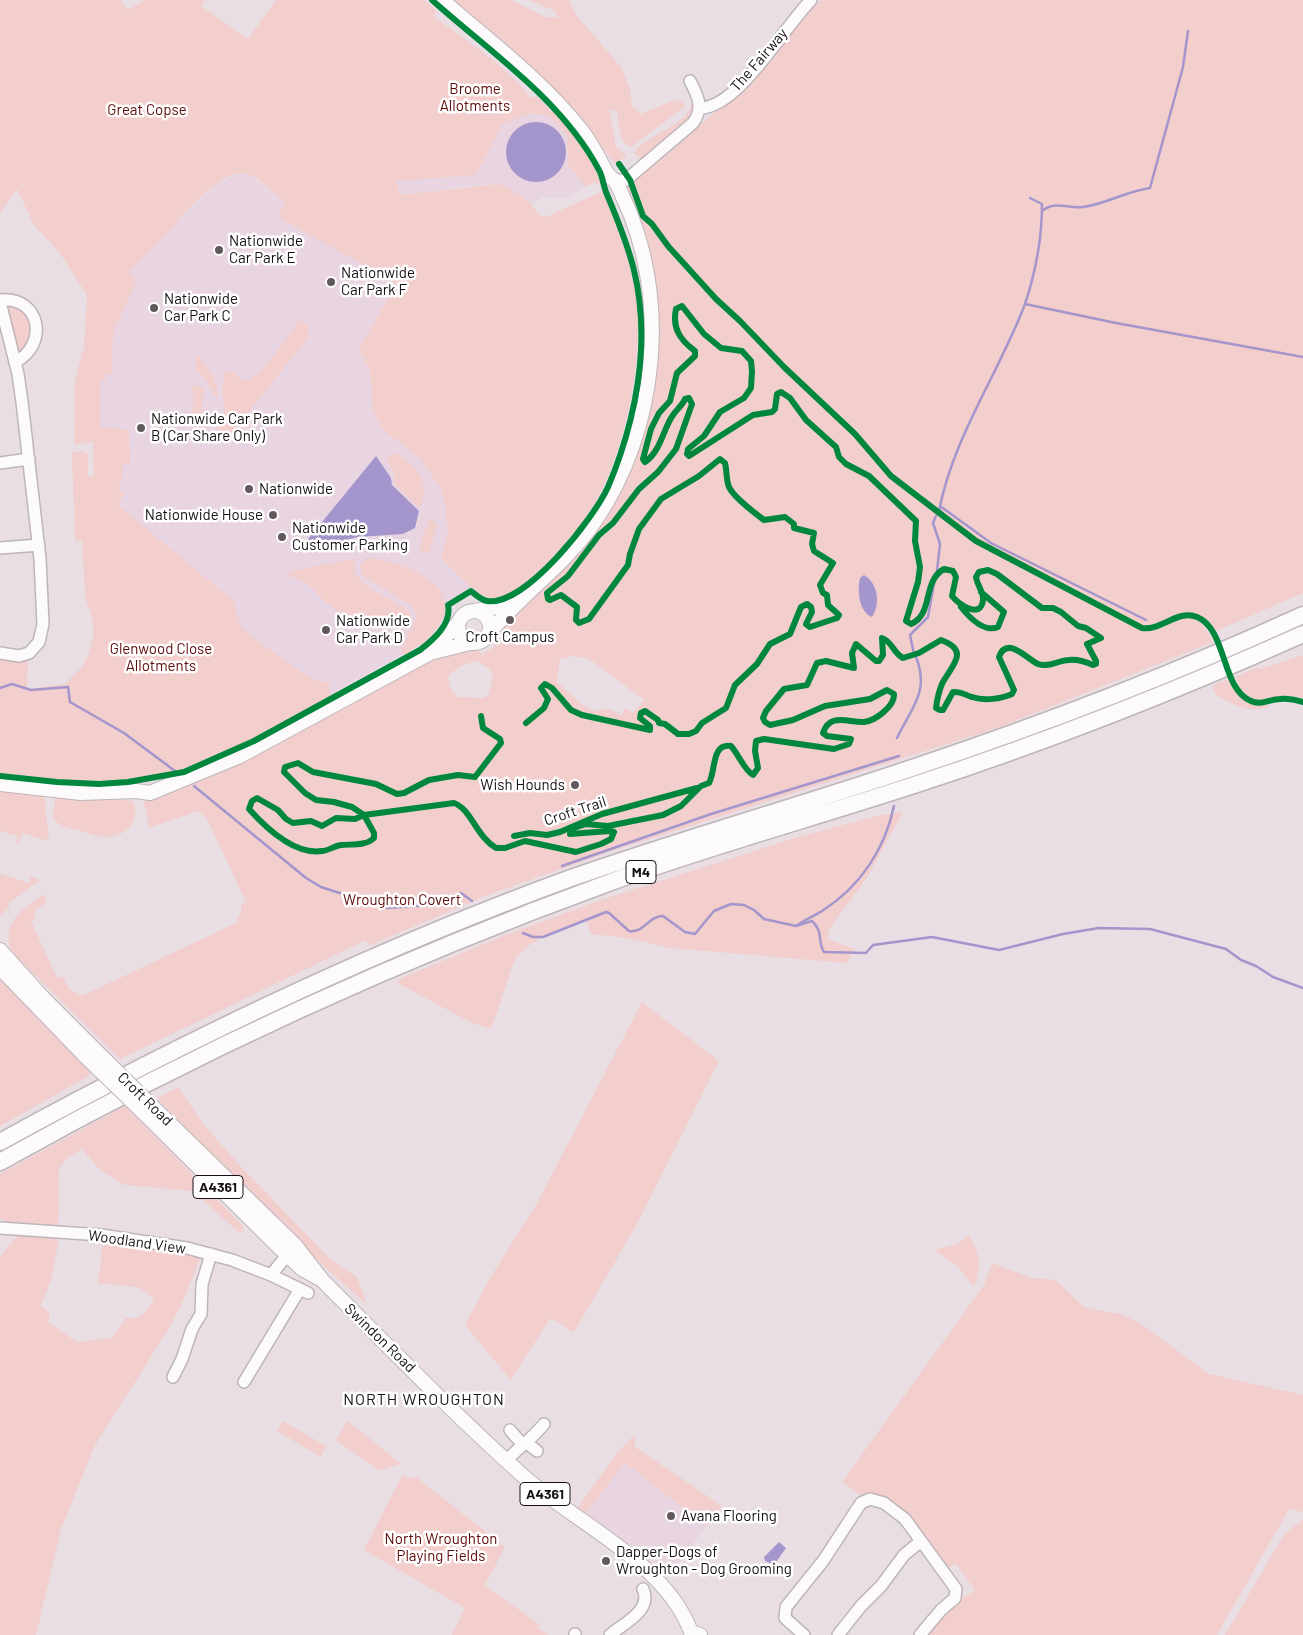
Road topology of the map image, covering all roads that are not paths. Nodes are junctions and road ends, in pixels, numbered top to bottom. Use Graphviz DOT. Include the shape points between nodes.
graph roads {
  1 [pos="442,0"];
  2 [pos="811,0"];
  3 [pos="690,81"];
  4 [pos="700,108"];
  5 [pos="615,180"];
  6 [pos="0,301"];
  7 [pos="15,362"];
  8 [pos="0,464"];
  9 [pos="29,465"];
  10 [pos="39,545"];
  11 [pos="0,548"];
  12 [pos="524,595"];
  13 [pos="475,610"];
  14 [pos="1303,615"];
  15 [pos="459,622"];
  16 [pos="490,632"];
  17 [pos="1303,634"];
  18 [pos="470,643"];
  19 [pos="0,653"];
  20 [pos="430,653"];
  21 [pos="0,784"];
  22 [pos="0,950"];
  23 [pos="0,968"];
  24 [pos="89,1053"];
  25 [pos="0,1142"];
  26 [pos="0,1162"];
  27 [pos="0,1228"];
  28 [pos="291,1250"];
  29 [pos="211,1254"];
  30 [pos="271,1275"];
  31 [pos="174,1378"];
  32 [pos="244,1382"];
  33 [pos="544,1424"];
  34 [pos="510,1430"];
  35 [pos="525,1444"];
  36 [pos="537,1451"];
  37 [pos="506,1461"];
  38 [pos="921,1541"];
  39 [pos="648,1596"];
  40 [pos="846,1632"];
  41 [pos="693,1634"];
  42 [pos="610,1635"];
  43 [pos="804,1635"];
  44 [pos="920,1635"];
  1 -- 5 [label="main road" via="558,104 615,173"];
  2 -- 4 [label="street, The Fairway" via="743,81 715,106"];
  3 -- 4 [label="street"];
  4 -- 5 [label="street" via="690,126 626,180"];
  5 -- 12 [label="main road" via="632,219 650,297 651,352 643,408 621,474 600,514 566,558"];
  6 -- 7 [label="street"];
  6 -- 7 [label="street" via="21,302 36,322 33,344"];
  7 -- 9 [label="street"];
  8 -- 9 [label="street"];
  9 -- 10 [label="street"];
  10 -- 11 [label="street"];
  10 -- 19 [label="street" via="43,624 39,642 24,655"];
  12 -- 13 [label="main road" via="496,607"];
  12 -- 16 [label="main road"];
  13 -- 15 [label="main road" via="464,614"];
  13 -- 16 [label="main road" via="486,617"];
  14 -- 25 [label="highway, M4" via="1091,705 910,769 621,861 420,938 177,1048"];
  15 -- 18 [label="main road" via="460,633"];
  15 -- 20 [label="main road"];
  16 -- 18 [label="main road" via="484,642"];
  17 -- 26 [label="highway, M4" via="1174,690 1020,748 628,876 443,946 232,1040 103,1105"];
  18 -- 20 [label="main road"];
  20 -- 21 [label="main road" via="240,756 150,793 88,793"];
  22 -- 24 [label="main road, Croft Road / A4361"];
  23 -- 24 [label="main road, Croft Road / A4361"];
  24 -- 28 [label="main road, Croft Road / A4361, bridge"];
  27 -- 29 [label="street, Woodland View" via="128,1238"];
  28 -- 30 [label="street"];
  28 -- 37 [label="main road, Swindon Road / A4361" via="302,1269 323,1281"];
  29 -- 30 [label="street, Woodland View"];
  29 -- 31 [label="street" via="202,1284 202,1314 192,1329"];
  30 -- 32 [label="street, Woodland View" via="304,1291"];
  33 -- 35 [label="street"];
  34 -- 35 [label="street"];
  35 -- 36 [label="street"];
  35 -- 37 [label="street"];
  37 -- 41 [label="main road, Swindon Road / A4361" via="539,1490 638,1564 673,1599"];
  38 -- 40 [label="street" via="904,1555"];
  38 -- 43 [label="street" via="889,1506 874,1499 863,1500 823,1561 786,1607 785,1618"];
  38 -- 44 [label="street" via="957,1592"];
  39 -- 42 [label="street" via="632,1619"];
}
